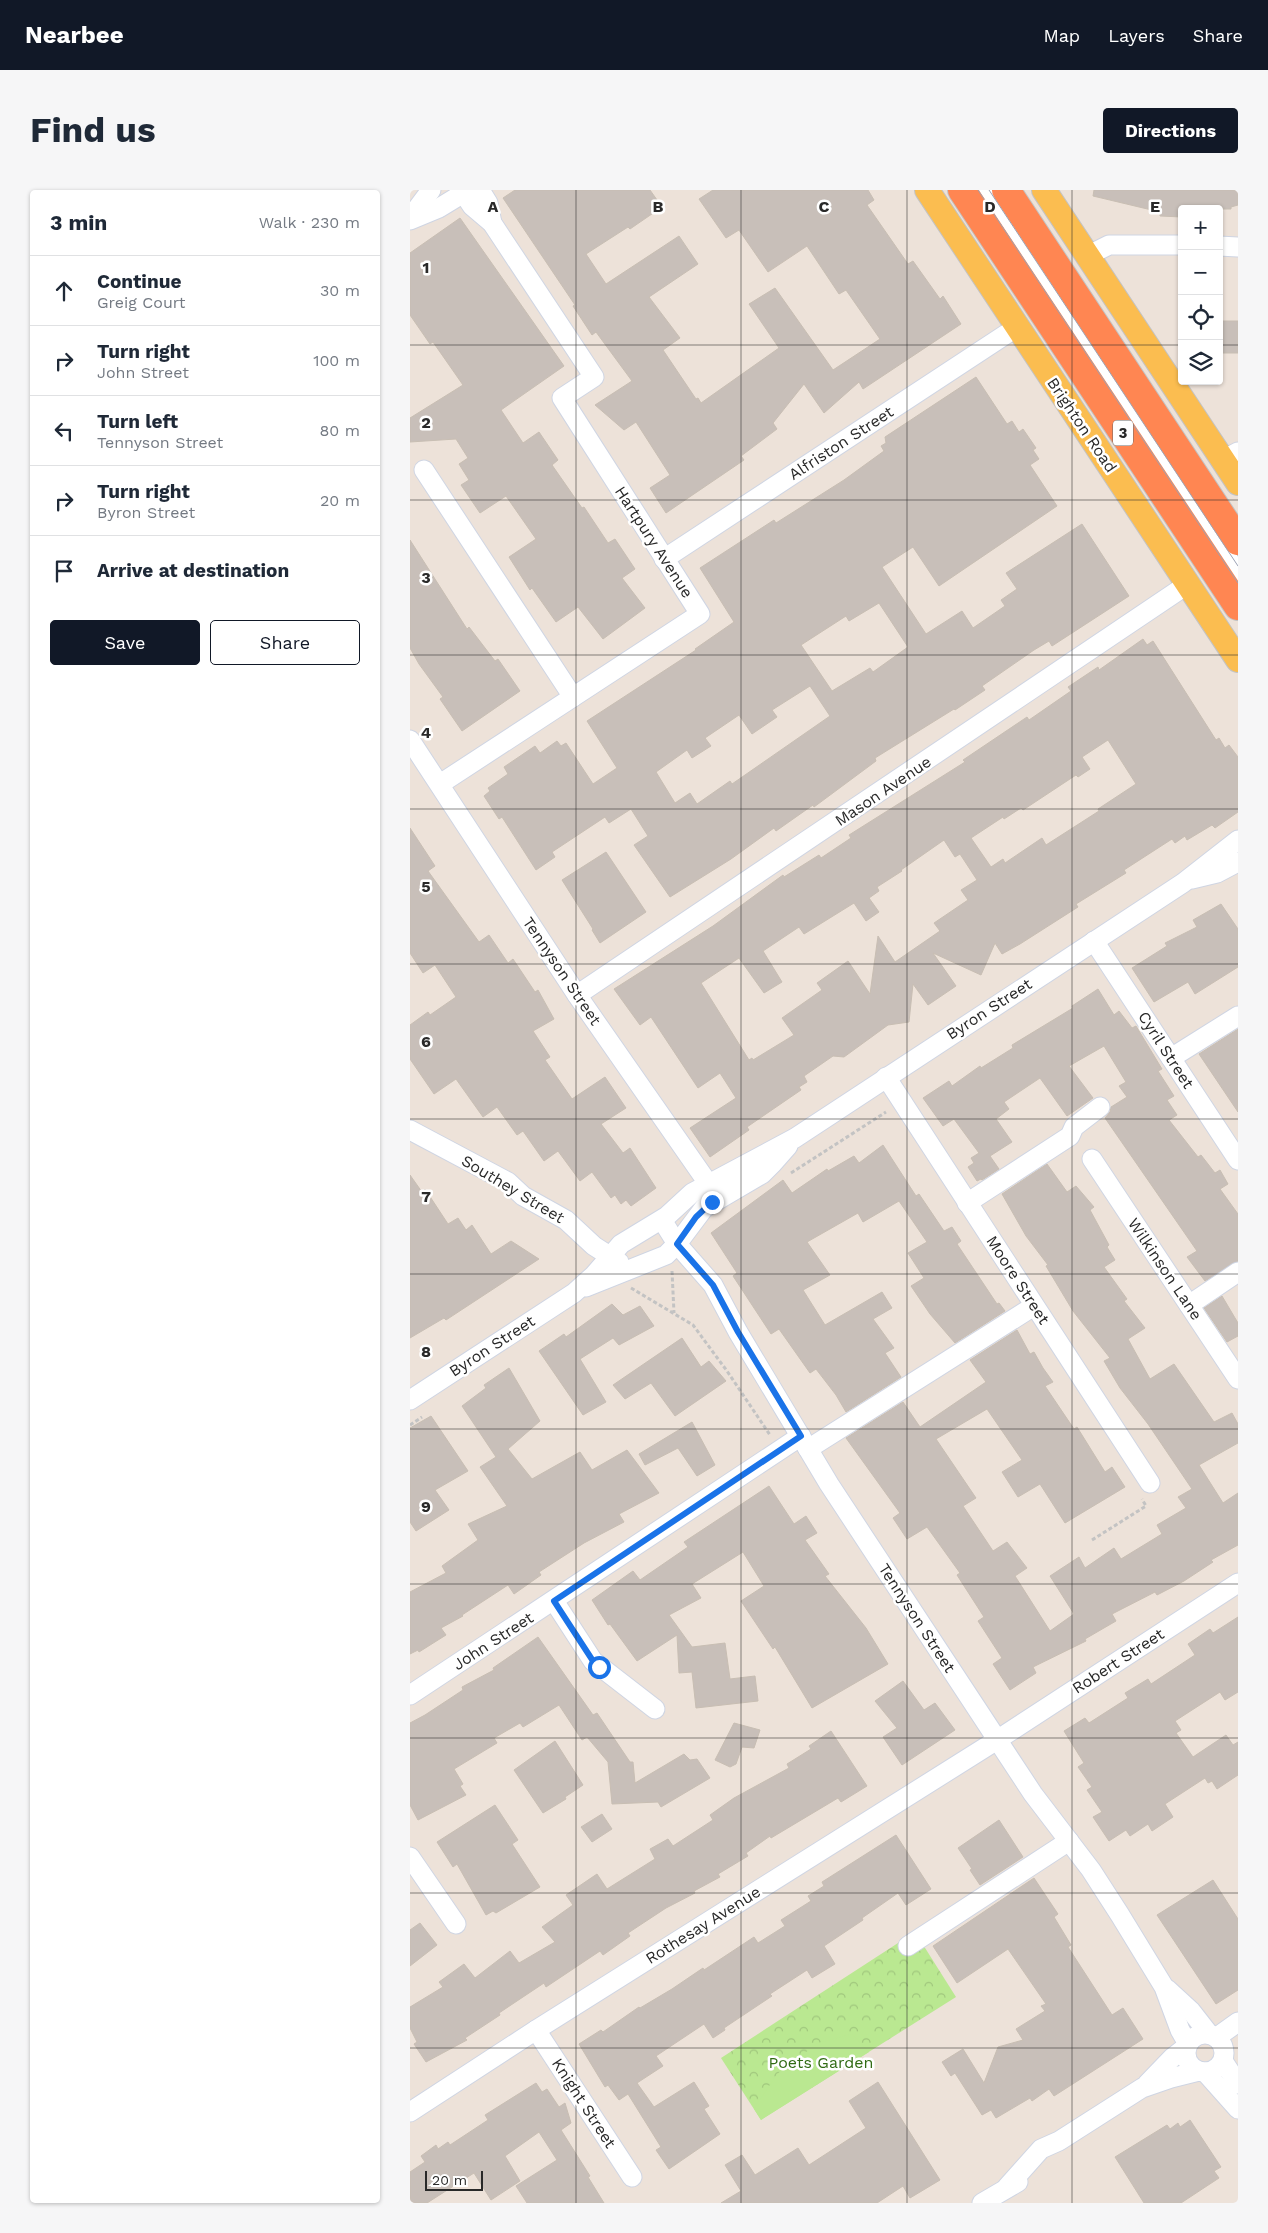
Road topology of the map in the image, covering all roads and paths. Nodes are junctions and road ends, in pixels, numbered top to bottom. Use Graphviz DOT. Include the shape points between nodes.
graph roads {
  1 [pos="431,190"];
  2 [pos="927,190"];
  3 [pos="962,190"];
  4 [pos="984,190"];
  5 [pos="1006,190"];
  6 [pos="1044,190"];
  7 [pos="467,192"];
  8 [pos="410,219"];
  9 [pos="954,229"];
  10 [pos="1015,237"];
  11 [pos="1178,245"];
  12 [pos="1223,246"];
  13 [pos="1238,247"];
  14 [pos="1087,256"];
  15 [pos="1068,316"];
  16 [pos="1134,326"];
  17 [pos="1017,327"];
  18 [pos="1186,406"];
  19 [pos="1230,456"];
  20 [pos="1190,468"];
  21 [pos="424,470"];
  22 [pos="1238,483"];
  23 [pos="1238,541"];
  24 [pos="664,558"];
  25 [pos="1238,574"];
  26 [pos="1188,584"];
  27 [pos="1238,606"];
  28 [pos="1238,660"];
  29 [pos="573,697"];
  30 [pos="410,740"];
  31 [pos="440,784"];
  32 [pos="1238,840"];
  33 [pos="1238,862"];
  34 [pos="1183,883"];
  35 [pos="1094,941"];
  36 [pos="578,996"];
  37 [pos="1238,1016"];
  38 [pos="1172,1058"];
  39 [pos="886,1077"];
  40 [pos="1100,1107"];
  41 [pos="410,1130"];
  42 [pos="1092,1159"];
  43 [pos="1238,1160"];
  44 [pos="713,1191"];
  45 [pos="967,1203"];
  46 [pos="662,1220"];
  47 [pos="677,1244"];
  48 [pos="609,1256"];
  49 [pos="672,1267"];
  50 [pos="1238,1272"];
  51 [pos="625,1277"];
  52 [pos="574,1293"];
  53 [pos="1189,1305"];
  54 [pos="1034,1306"];
  55 [pos="674,1313"];
  56 [pos="1238,1379"];
  57 [pos="410,1400"];
  58 [pos="804,1442"];
  59 [pos="780,1449"];
  60 [pos="1150,1484"];
  61 [pos="1146,1506"];
  62 [pos="1092,1540"];
  63 [pos="1238,1583"];
  64 [pos="554,1601"];
  65 [pos="410,1695"];
  66 [pos="655,1709"];
  67 [pos="997,1740"];
  68 [pos="1069,1841"];
  69 [pos="410,1857"];
  70 [pos="456,1924"];
  71 [pos="908,1946"];
  72 [pos="1164,1987"];
  73 [pos="1238,2022"];
  74 [pos="536,2030"];
  75 [pos="1213,2036"];
  76 [pos="1187,2046"];
  77 [pos="1228,2055"];
  78 [pos="1202,2072"];
  79 [pos="1238,2084"];
  80 [pos="1142,2088"];
  81 [pos="1238,2109"];
  82 [pos="410,2112"];
  83 [pos="632,2178"];
  84 [pos="982,2203"];
  1 -- 8 [label="street"];
  2 -- 9 [label="main road, Brighton Road"];
  3 -- 10 [label="highway, Brighton Road / 3"];
  4 -- 10 [label="street"];
  5 -- 10 [label="highway, Brighton Road / 3"];
  6 -- 14 [label="main road"];
  7 -- 8 [label="street" via="440,208"];
  7 -- 24 [label="street, Hartpury Avenue" via="488,203 492,223 594,377 562,398"];
  9 -- 10 [label="main road" via="973,243"];
  9 -- 17 [label="main road, Brighton Road"];
  10 -- 15 [label="highway, Brighton Road / 3"];
  10 -- 15 [label="highway, Brighton Road / 3"];
  11 -- 14 [label="street" via="1109,245"];
  12 -- 13 [label="street"];
  14 -- 16 [label="main road"];
  15 -- 16 [label="main road"];
  15 -- 20 [label="highway, Brighton Road / 3"];
  15 -- 25 [label="street"];
  15 -- 27 [label="highway, Brighton Road / 3"];
  16 -- 18 [label="main road"];
  17 -- 24 [label="street, Alfriston Street"];
  17 -- 26 [label="main road, Brighton Road"];
  18 -- 19 [label="main road"];
  18 -- 20 [label="main road"];
  19 -- 22 [label="main road"];
  20 -- 23 [label="highway, Brighton Road / 3"];
  21 -- 29 [label="street"];
  24 -- 29 [label="street, Hartpury Avenue" via="700,614"];
  26 -- 28 [label="main road, Brighton Road"];
  26 -- 36 [label="street, Mason Avenue"];
  29 -- 31 [label="street, Hartpury Avenue"];
  30 -- 31 [label="street, Tennyson Street"];
  31 -- 36 [label="street, Tennyson Street"];
  32 -- 34 [label="street, Byron Street"];
  33 -- 34 [label="street, Byron Street"];
  34 -- 35 [label="street, Byron Street"];
  35 -- 38 [label="street, Cyril Street"];
  35 -- 39 [label="street, Byron Street"];
  36 -- 44 [label="street, Tennyson Street"];
  37 -- 38 [label="street"];
  38 -- 43 [label="street, Cyril Street"];
  39 -- 44 [label="street, Byron Street" via="795,1138 766,1170 738,1190"];
  39 -- 45 [label="street, Moore Street"];
  40 -- 45 [label="street" via="1074,1127 1070,1136"];
  41 -- 48 [label="street, Southey Street" via="508,1182 523,1196 566,1220"];
  42 -- 53 [label="street, Wilkinson Lane"];
  44 -- 46 [label="street, Byron Street" via="689,1195"];
  44 -- 47 [label="street, Byron Street"];
  45 -- 54 [label="street, Moore Street"];
  46 -- 47 [label="street, Tennyson Street"];
  46 -- 48 [label="street, Byron Street" via="631,1237"];
  47 -- 51 [label="street, Byron Street" via="666,1255"];
  47 -- 58 [label="street, Tennyson Street" via="713,1285"];
  48 -- 51 [label="street, Southey Street"];
  48 -- 52 [label="street, Byron Street"];
  49 -- 55 [label="path"];
  50 -- 53 [label="street"];
  51 -- 52 [label="street, Byron Street"];
  51 -- 55 [label="path"];
  52 -- 57 [label="street, Byron Street"];
  53 -- 56 [label="street, Wilkinson Lane"];
  54 -- 58 [label="street, John Street"];
  54 -- 60 [label="street, Moore Street"];
  55 -- 59 [label="path" via="693,1325"];
  58 -- 59 [label="street, John Street"];
  58 -- 67 [label="street, Tennyson Street"];
  59 -- 64 [label="street, John Street"];
  61 -- 62 [label="path"];
  63 -- 67 [label="street, Robert Street"];
  64 -- 65 [label="street, John Street"];
  64 -- 66 [label="street" via="593,1661"];
  67 -- 68 [label="street, Tennyson Street"];
  67 -- 74 [label="street, Rothesay Avenue"];
  68 -- 71 [label="street"];
  68 -- 72 [label="street, Tennyson Street" via="1091,1870"];
  69 -- 70 [label="street"];
  72 -- 75 [label="street"];
  72 -- 76 [label="street"];
  73 -- 75 [label="street"];
  74 -- 82 [label="street, Rothesay Avenue"];
  74 -- 83 [label="street, Knight Street"];
  75 -- 76 [label="street" via="1200,2034"];
  75 -- 77 [label="street"];
  76 -- 78 [label="street" via="1188,2062"];
  76 -- 80 [label="street"];
  77 -- 78 [label="street" via="1212,2071"];
  77 -- 79 [label="street"];
  78 -- 80 [label="street"];
  78 -- 81 [label="street"];
  80 -- 84 [label="street" via="1059,2141 1037,2151 1007,2187"];
}
